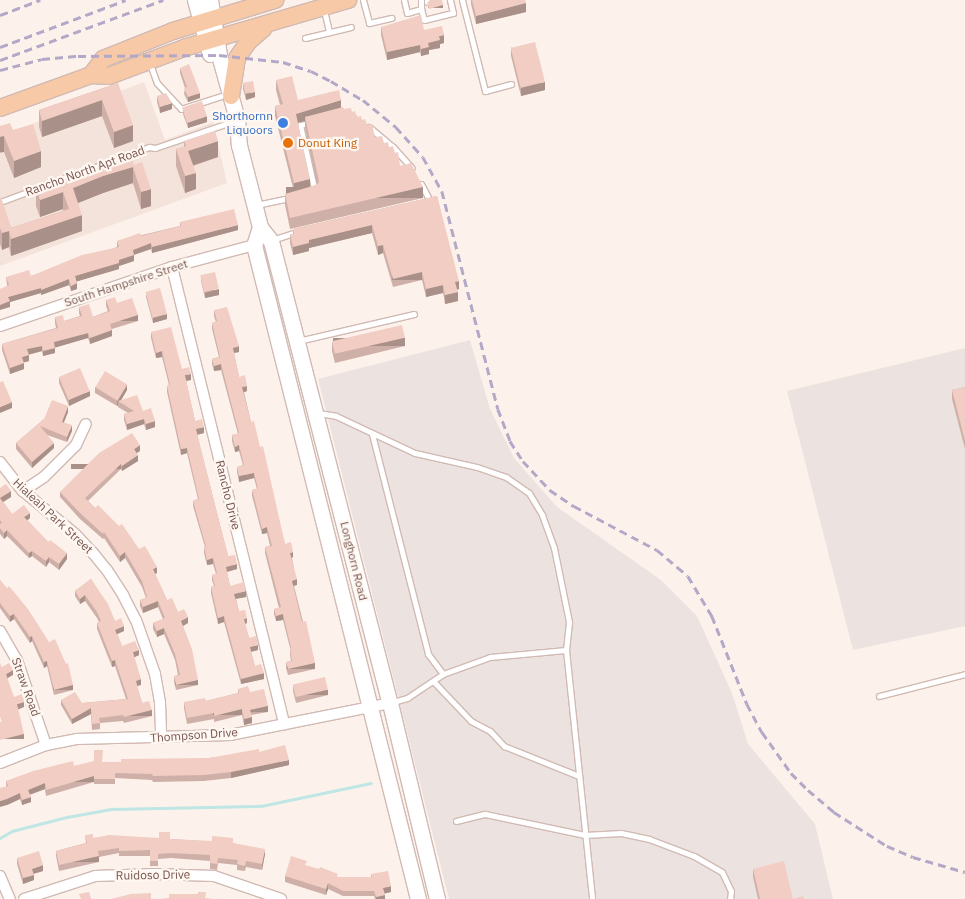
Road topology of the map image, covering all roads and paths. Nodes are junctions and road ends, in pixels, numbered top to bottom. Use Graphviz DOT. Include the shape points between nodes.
graph roads {
  1 [pos="195,0"];
  2 [pos="210,0"];
  3 [pos="275,0"];
  4 [pos="348,0"];
  5 [pos="363,0"];
  6 [pos="404,0"];
  7 [pos="421,0"];
  8 [pos="450,0"];
  9 [pos="462,0"];
  10 [pos="323,7"];
  11 [pos="421,9"];
  12 [pos="439,9"];
  13 [pos="430,12"];
  14 [pos="441,16"];
  15 [pos="390,18"];
  16 [pos="431,18"];
  17 [pos="207,20"];
  18 [pos="275,22"];
  19 [pos="351,27"];
  20 [pos="329,32"];
  21 [pos="305,38"];
  22 [pos="212,41"];
  23 [pos="149,61"];
  24 [pos="91,75"];
  25 [pos="511,84"];
  26 [pos="226,96"];
  27 [pos="0,108"];
  28 [pos="317,121"];
  29 [pos="228,123"];
  30 [pos="365,124"];
  31 [pos="239,145"];
  32 [pos="305,194"];
  33 [pos="296,196"];
  34 [pos="0,202"];
  35 [pos="420,203"];
  36 [pos="255,206"];
  37 [pos="260,227"];
  38 [pos="307,230"];
  39 [pos="271,240"];
  40 [pos="254,246"];
  41 [pos="172,267"];
  42 [pos="414,314"];
  43 [pos="0,326"];
  44 [pos="298,341"];
  45 [pos="281,346"];
  46 [pos="316,413"];
  47 [pos="86,424"];
  48 [pos="372,434"];
  49 [pos="0,462"];
  50 [pos="23,491"];
  51 [pos="0,632"];
  52 [pos="566,650"];
  53 [pos="443,674"];
  54 [pos="965,674"];
  55 [pos="433,681"];
  56 [pos="879,696"];
  57 [pos="390,703"];
  58 [pos="371,708"];
  59 [pos="284,724"];
  60 [pos="162,738"];
  61 [pos="46,744"];
  62 [pos="0,763"];
  63 [pos="579,776"];
  64 [pos="456,821"];
  65 [pos="585,835"];
  66 [pos="0,876"];
  67 [pos="10,899"];
  68 [pos="24,899"];
  69 [pos="281,899"];
  70 [pos="418,899"];
  71 [pos="436,899"];
  72 [pos="592,899"];
  73 [pos="730,899"];
  1 -- 17 [label="main road"];
  2 -- 17 [label="main road"];
  3 -- 17 [label="main road"];
  4 -- 10 [label="main road"];
  5 -- 15 [label="lane" via="369,23"];
  6 -- 11 [label="lane" via="407,13"];
  7 -- 11 [label="lane"];
  8 -- 14 [label="lane" via="453,13"];
  9 -- 25 [label="lane" via="485,91"];
  10 -- 18 [label="main road"];
  10 -- 20 [label="lane"];
  11 -- 16 [label="lane" via="424,20"];
  12 -- 14 [label="lane"];
  13 -- 16 [label="lane"];
  14 -- 16 [label="lane"];
  17 -- 22 [label="main road, Longhorn Road"];
  17 -- 24 [label="main road" via="103,59"];
  18 -- 22 [label="main road"];
  18 -- 26 [label="main road" via="255,35 242,50"];
  19 -- 20 [label="lane"];
  20 -- 21 [label="lane"];
  22 -- 23 [label="main road"];
  22 -- 26 [label="main road, Longhorn Road"];
  23 -- 24 [label="main road" via="109,76"];
  23 -- 26 [label="lane" via="157,82 181,109"];
  24 -- 27 [label="main road"];
  26 -- 29 [label="main road, Longhorn Road"];
  26 -- 31 [label="main road, Longhorn Road" via="237,119"];
  28 -- 32 [label="lane" via="300,125 315,192"];
  29 -- 31 [label="main road, Longhorn Road"];
  29 -- 34 [label="lane, Rancho North Apt Road" via="155,148 138,150"];
  30 -- 35 [label="lane" via="413,169 430,201"];
  31 -- 36 [label="main road, Longhorn Road"];
  33 -- 36 [label="lane"];
  36 -- 37 [label="main road, Longhorn Road"];
  37 -- 39 [label="main road, Longhorn Road"];
  37 -- 40 [label="main road"];
  38 -- 39 [label="lane"];
  39 -- 44 [label="main road, Longhorn Road"];
  40 -- 41 [label="street, South Hampshire Street"];
  40 -- 45 [label="main road, Longhorn Road"];
  41 -- 43 [label="street, South Hampshire Street"];
  41 -- 59 [label="street, Rancho Drive"];
  42 -- 44 [label="lane"];
  44 -- 45 [label="main road"];
  44 -- 46 [label="main road, Longhorn Road"];
  45 -- 58 [label="main road, Longhorn Road"];
  46 -- 48 [label="lane" via="336,416"];
  46 -- 57 [label="main road, Longhorn Road"];
  47 -- 50 [label="street" via="76,445 44,477"];
  48 -- 52 [label="lane" via="415,453 477,467 506,478 529,492 554,548 569,622"];
  48 -- 53 [label="lane" via="428,654"];
  49 -- 50 [label="street, Hialeah Park Street"];
  50 -- 60 [label="street, Hialeah Park Street" via="75,534 107,570 123,595 155,674"];
  51 -- 61 [label="street, Straw Road" via="17,660"];
  52 -- 53 [label="lane" via="490,657"];
  52 -- 63 [label="lane"];
  53 -- 55 [label="lane"];
  54 -- 56 [label="lane"];
  55 -- 57 [label="lane" via="407,698"];
  55 -- 63 [label="lane" via="471,721 490,731 504,746"];
  57 -- 58 [label="street, Thompson Drive"];
  57 -- 71 [label="main road, Longhorn Road"];
  58 -- 59 [label="street, Thompson Drive"];
  58 -- 70 [label="main road, Longhorn Road"];
  59 -- 60 [label="street, Thompson Drive" via="230,735"];
  60 -- 61 [label="street, Thompson Drive" via="76,739"];
  61 -- 62 [label="street, Thompson Drive"];
  63 -- 65 [label="lane"];
  64 -- 65 [label="lane" via="485,814"];
  65 -- 72 [label="lane"];
  65 -- 73 [label="lane" via="620,833 649,839 694,856 722,872"];
  66 -- 67 [label="street"];
  68 -- 69 [label="street, Ruidoso Drive" via="95,876 155,874 214,876"];
}
